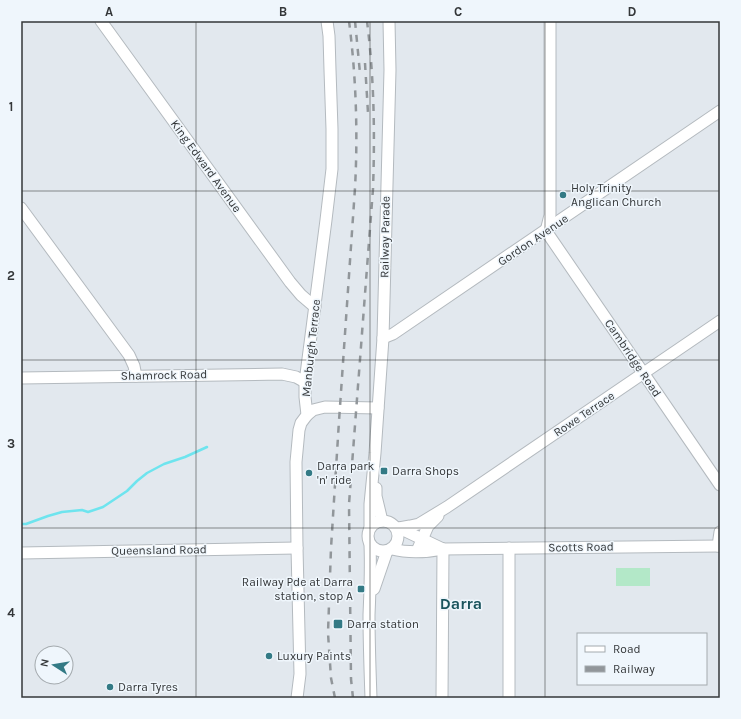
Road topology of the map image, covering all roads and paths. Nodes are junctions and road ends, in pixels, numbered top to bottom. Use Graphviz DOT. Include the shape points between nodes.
graph roads {
  1 [pos="101,21"];
  2 [pos="327,21"];
  3 [pos="389,21"];
  4 [pos="550,21"];
  5 [pos="720,111"];
  6 [pos="21,208"];
  7 [pos="546,231"];
  8 [pos="316,307"];
  9 [pos="720,322"];
  10 [pos="383,338"];
  11 [pos="644,374"];
  12 [pos="136,376"];
  13 [pos="21,378"];
  14 [pos="305,382"];
  15 [pos="378,408"];
  16 [pos="307,415"];
  17 [pos="375,453"];
  18 [pos="720,485"];
  19 [pos="447,507"];
  20 [pos="382,521"];
  21 [pos="397,527"];
  22 [pos="370,528"];
  23 [pos="720,532"];
  24 [pos="422,539"];
  25 [pos="370,545"];
  26 [pos="719,546"];
  27 [pos="297,548"];
  28 [pos="509,548"];
  29 [pos="443,549"];
  30 [pos="389,550"];
  31 [pos="417,551"];
  32 [pos="21,553"];
  33 [pos="370,601"];
  34 [pos="300,674"];
  35 [pos="297,698"];
  36 [pos="304,698"];
  37 [pos="371,698"];
  38 [pos="442,698"];
  39 [pos="509,698"];
  1 -- 8 [label="street, King Edward Avenue" via="290,282"];
  2 -- 8 [label="street, Manburgh Terrace" via="332,169"];
  3 -- 10 [label="street, Railway Parade"];
  4 -- 7 [label="street" via="550,215"];
  5 -- 7 [label="street, Gordon Avenue"];
  6 -- 12 [label="street" via="129,355"];
  7 -- 10 [label="street, Gordon Avenue" via="393,334"];
  7 -- 11 [label="street, Cambridge Road"];
  8 -- 14 [label="street, Manburgh Terrace"];
  9 -- 11 [label="street, Rowe Terrace"];
  10 -- 15 [label="street, Railway Parade"];
  11 -- 18 [label="street, Cambridge Road"];
  11 -- 19 [label="street, Rowe Terrace"];
  12 -- 13 [label="street, Shamrock Road"];
  12 -- 14 [label="street, Shamrock Road" via="282,374"];
  14 -- 16 [label="street, Manburgh Terrace"];
  15 -- 16 [label="street" via="325,407 313,410"];
  15 -- 17 [label="street, Railway Parade"];
  16 -- 27 [label="street, Manburgh Terrace" via="301,423 297,440"];
  17 -- 20 [label="street, Railway Parade" via="376,496"];
  17 -- 22 [label="street, Railway Parade"];
  19 -- 21 [label="street, Rowe Terrace" via="419,524"];
  19 -- 24 [label="street, Rowe Terrace" via="428,526"];
  20 -- 21 [label="street"];
  20 -- 22 [label="street"];
  21 -- 24 [label="street, Scotts Road"];
  21 -- 30 [label="street" via="398,540"];
  22 -- 25 [label="street"];
  23 -- 26 [label="street"];
  24 -- 29 [label="street, Scotts Road"];
  24 -- 31 [label="street, Rowe Terrace"];
  25 -- 30 [label="street" via="377,551"];
  25 -- 33 [label="street"];
  26 -- 28 [label="street, Scotts Road"];
  27 -- 32 [label="street, Queensland Road"];
  27 -- 34 [label="street, Manburgh Terrace"];
  28 -- 29 [label="street, Scotts Road"];
  28 -- 39 [label="street"];
  29 -- 31 [label="street, Scotts Road"];
  29 -- 38 [label="street"];
  30 -- 31 [label="street, Scotts Road"];
  30 -- 33 [label="street"];
  33 -- 37 [label="street"];
  34 -- 35 [label="street, Manburgh Terrace"];
  34 -- 36 [label="street, Manburgh Terrace"];
}
